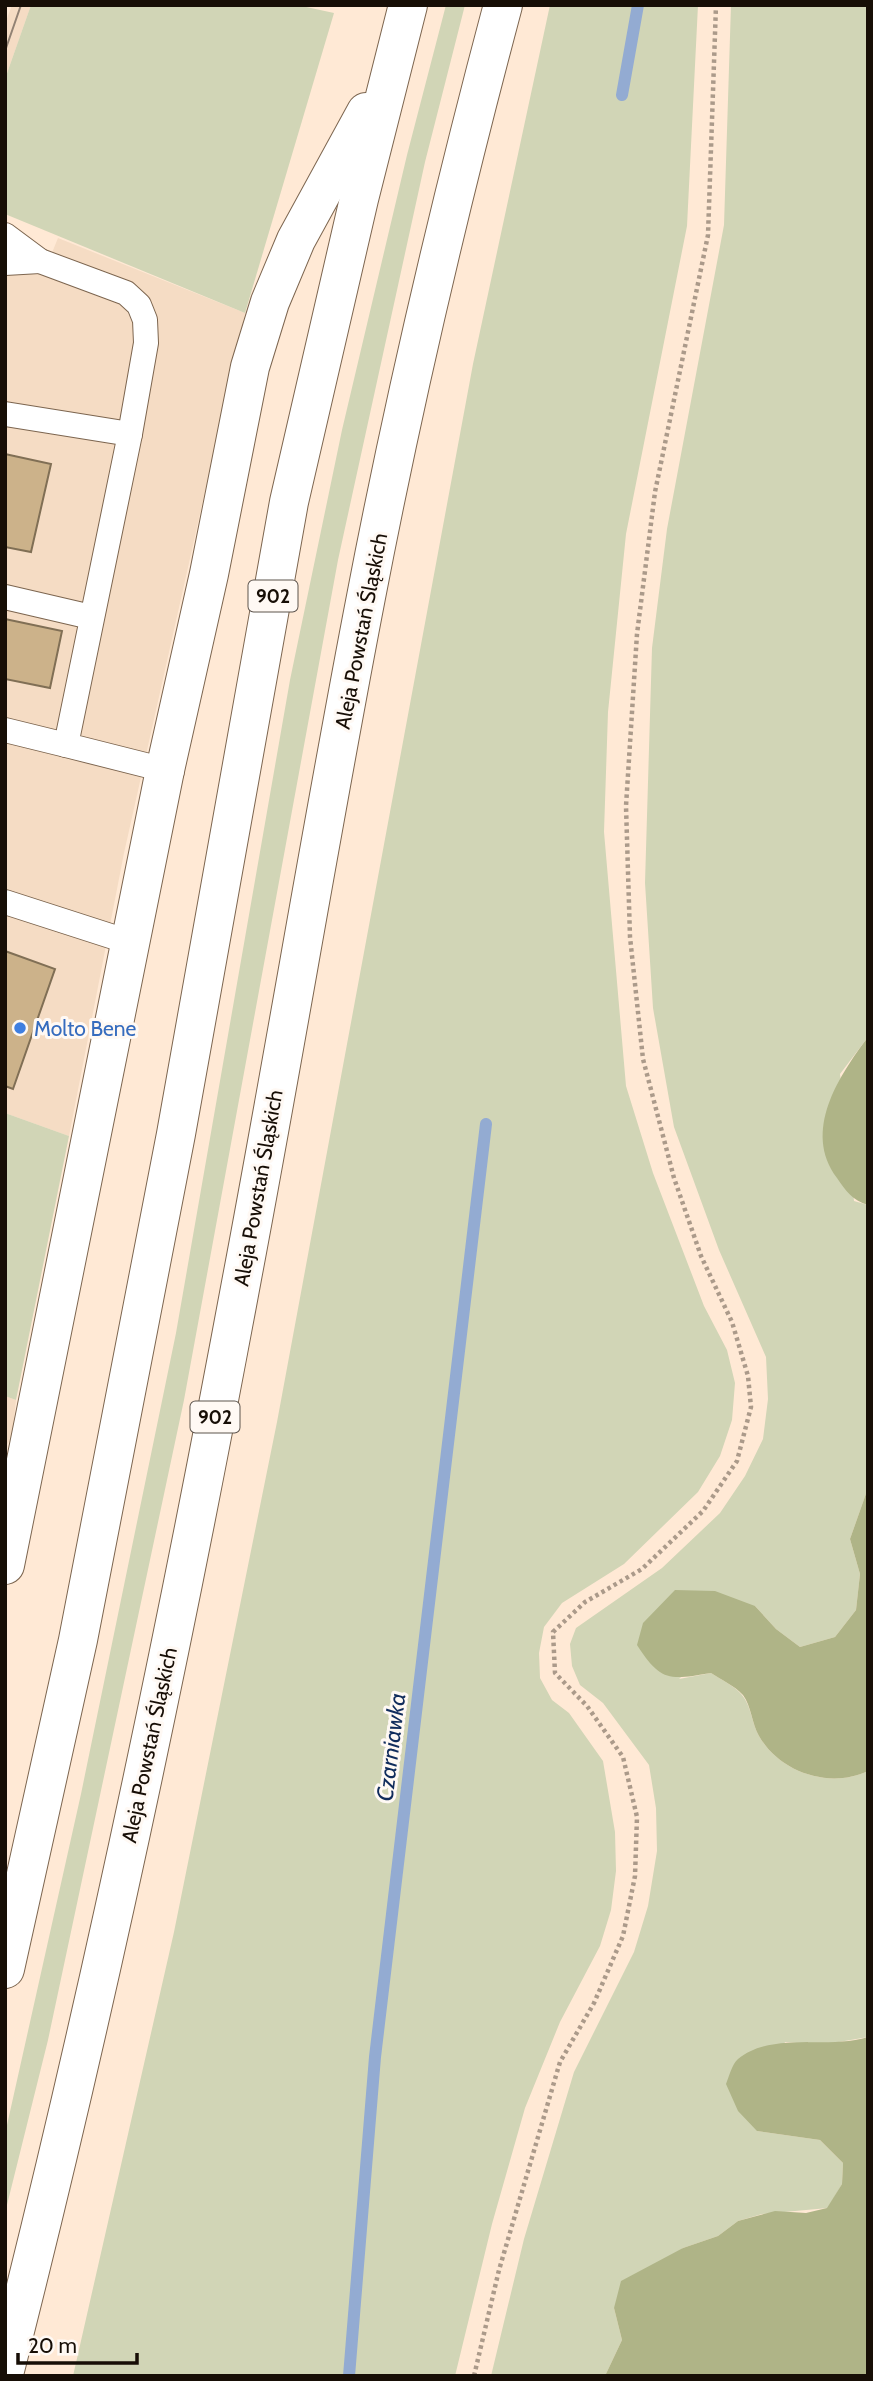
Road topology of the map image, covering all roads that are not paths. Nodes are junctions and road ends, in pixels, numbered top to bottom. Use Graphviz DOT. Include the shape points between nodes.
graph roads {
  1 [pos="408,5"];
  2 [pos="503,5"];
  3 [pos="392,64"];
  4 [pos="5,234"];
  5 [pos="40,261"];
  6 [pos="5,263"];
  7 [pos="5,414"];
  8 [pos="130,434"];
  9 [pos="5,597"];
  10 [pos="91,617"];
  11 [pos="5,730"];
  12 [pos="66,745"];
  13 [pos="165,770"];
  14 [pos="5,902"];
  15 [pos="129,942"];
  16 [pos="11,1504"];
  17 [pos="5,1565"];
  18 [pos="5,1969"];
  19 [pos="39,2239"];
  20 [pos="5,2370"];
  21 [pos="15,2376"];
  1 -- 3 [label="main road, 902"];
  2 -- 19 [label="main road, Aleja Powstań Śląskich / 902" via="419,350 367,590 243,1276 149,1754"];
  3 -- 13 [label="main road" via="296,240 270,302 250,367"];
  3 -- 18 [label="main road, 902" via="289,502 174,1147 78,1640"];
  4 -- 5 [label="lane"];
  5 -- 6 [label="lane"];
  5 -- 8 [label="lane" via="126,293 139,304 146,343"];
  7 -- 8 [label="lane"];
  8 -- 10 [label="lane"];
  9 -- 10 [label="lane"];
  10 -- 12 [label="lane"];
  11 -- 12 [label="lane"];
  12 -- 13 [label="lane"];
  13 -- 15 [label="main road"];
  14 -- 15 [label="lane"];
  15 -- 16 [label="main road"];
  16 -- 17 [label="main road"];
  19 -- 20 [label="main road, Aleja Powstań Śląskich / 902"];
  19 -- 21 [label="main road"];
}
